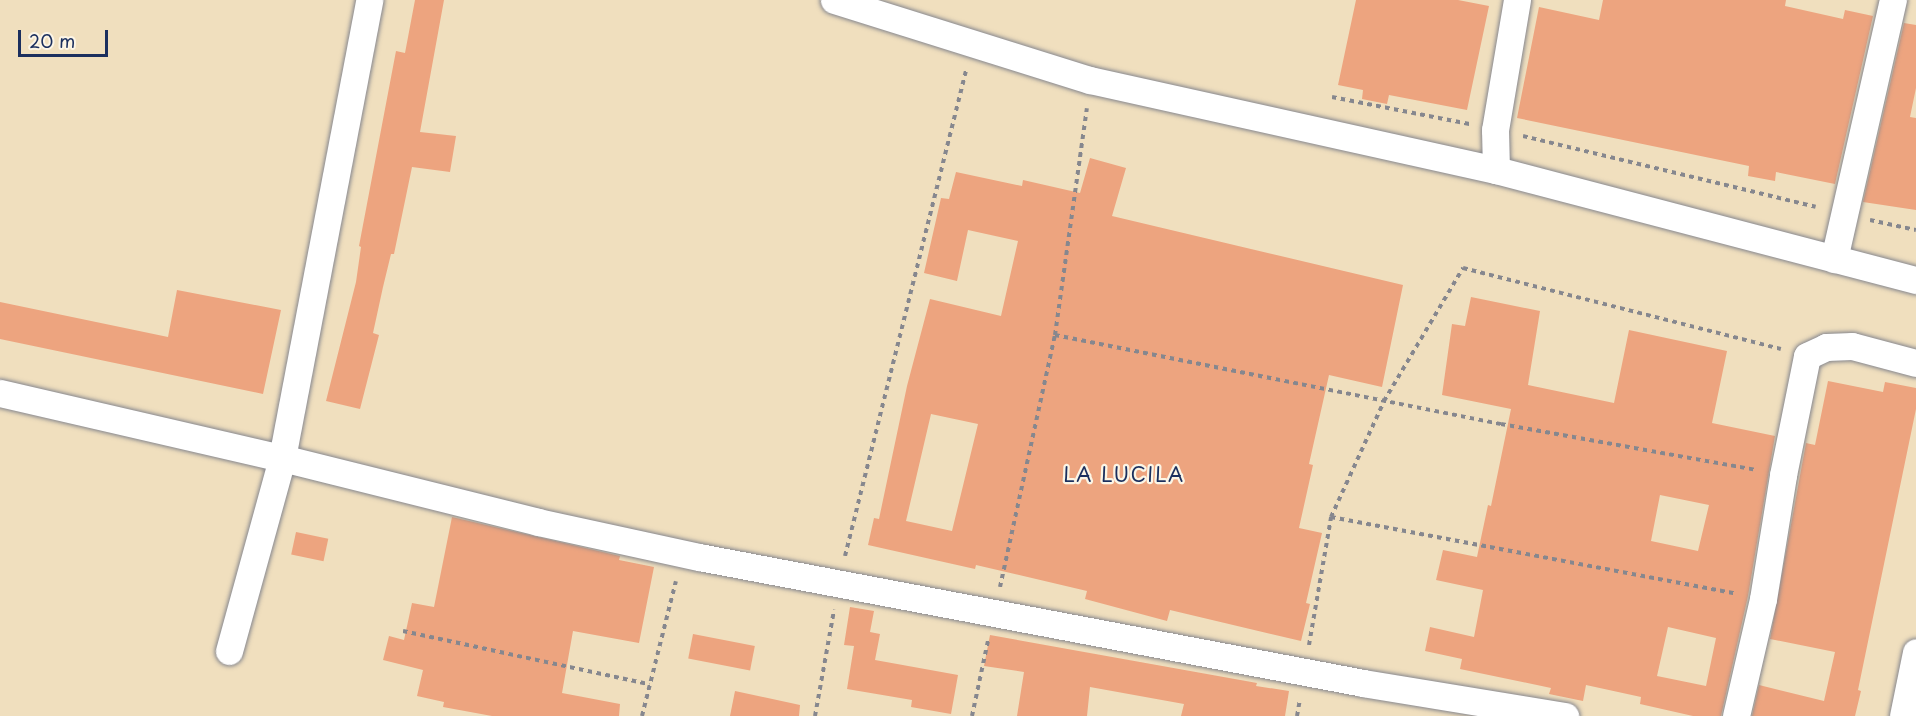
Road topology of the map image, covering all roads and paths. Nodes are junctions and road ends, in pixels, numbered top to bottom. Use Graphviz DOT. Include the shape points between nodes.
graph roads {
  1 [pos="369,0"];
  2 [pos="834,0"];
  3 [pos="1517,0"];
  4 [pos="1893,0"];
  5 [pos="972,45"];
  6 [pos="1090,80"];
  7 [pos="1332,97"];
  8 [pos="1495,130"];
  9 [pos="1496,170"];
  10 [pos="1844,214"];
  11 [pos="1916,230"];
  12 [pos="1834,259"];
  13 [pos="1916,280"];
  14 [pos="1055,335"];
  15 [pos="1808,356"];
  16 [pos="1916,363"];
  17 [pos="0,393"];
  18 [pos="1384,401"];
  19 [pos="282,458"];
  20 [pos="1783,475"];
  21 [pos="1331,518"];
  22 [pos="683,554"];
  23 [pos="838,585"];
  24 [pos="1763,599"];
  25 [pos="994,614"];
  26 [pos="403,631"];
  27 [pos="229,651"];
  28 [pos="1916,652"];
  29 [pos="1304,671"];
  30 [pos="649,684"];
  31 [pos="642,716"];
  32 [pos="815,716"];
  33 [pos="972,716"];
  34 [pos="1564,716"];
  35 [pos="1736,716"];
  36 [pos="1903,716"];
  1 -- 19 [label="street"];
  2 -- 5 [label="street"];
  3 -- 8 [label="street"];
  4 -- 10 [label="street"];
  5 -- 6 [label="street"];
  5 -- 23 [label="path"];
  6 -- 9 [label="street"];
  6 -- 14 [label="path"];
  7 -- 8 [label="path"];
  8 -- 9 [label="street"];
  8 -- 10 [label="path"];
  9 -- 12 [label="street"];
  10 -- 11 [label="path"];
  10 -- 12 [label="street"];
  12 -- 13 [label="street"];
  14 -- 18 [label="path"];
  14 -- 25 [label="path"];
  15 -- 16 [label="street" via="1826,347 1852,346"];
  15 -- 18 [label="path" via="1463,268"];
  15 -- 20 [label="street"];
  17 -- 19 [label="street"];
  18 -- 20 [label="path"];
  18 -- 21 [label="path"];
  19 -- 22 [label="street"];
  19 -- 27 [label="street"];
  20 -- 24 [label="street"];
  21 -- 24 [label="path"];
  21 -- 29 [label="path"];
  22 -- 23 [label="street"];
  22 -- 30 [label="path"];
  23 -- 25 [label="street"];
  23 -- 32 [label="path"];
  24 -- 35 [label="street"];
  25 -- 29 [label="street"];
  25 -- 33 [label="path"];
  26 -- 30 [label="path"];
  28 -- 36 [label="street"];
  29 -- 34 [label="street"];
  30 -- 31 [label="path"];
}
